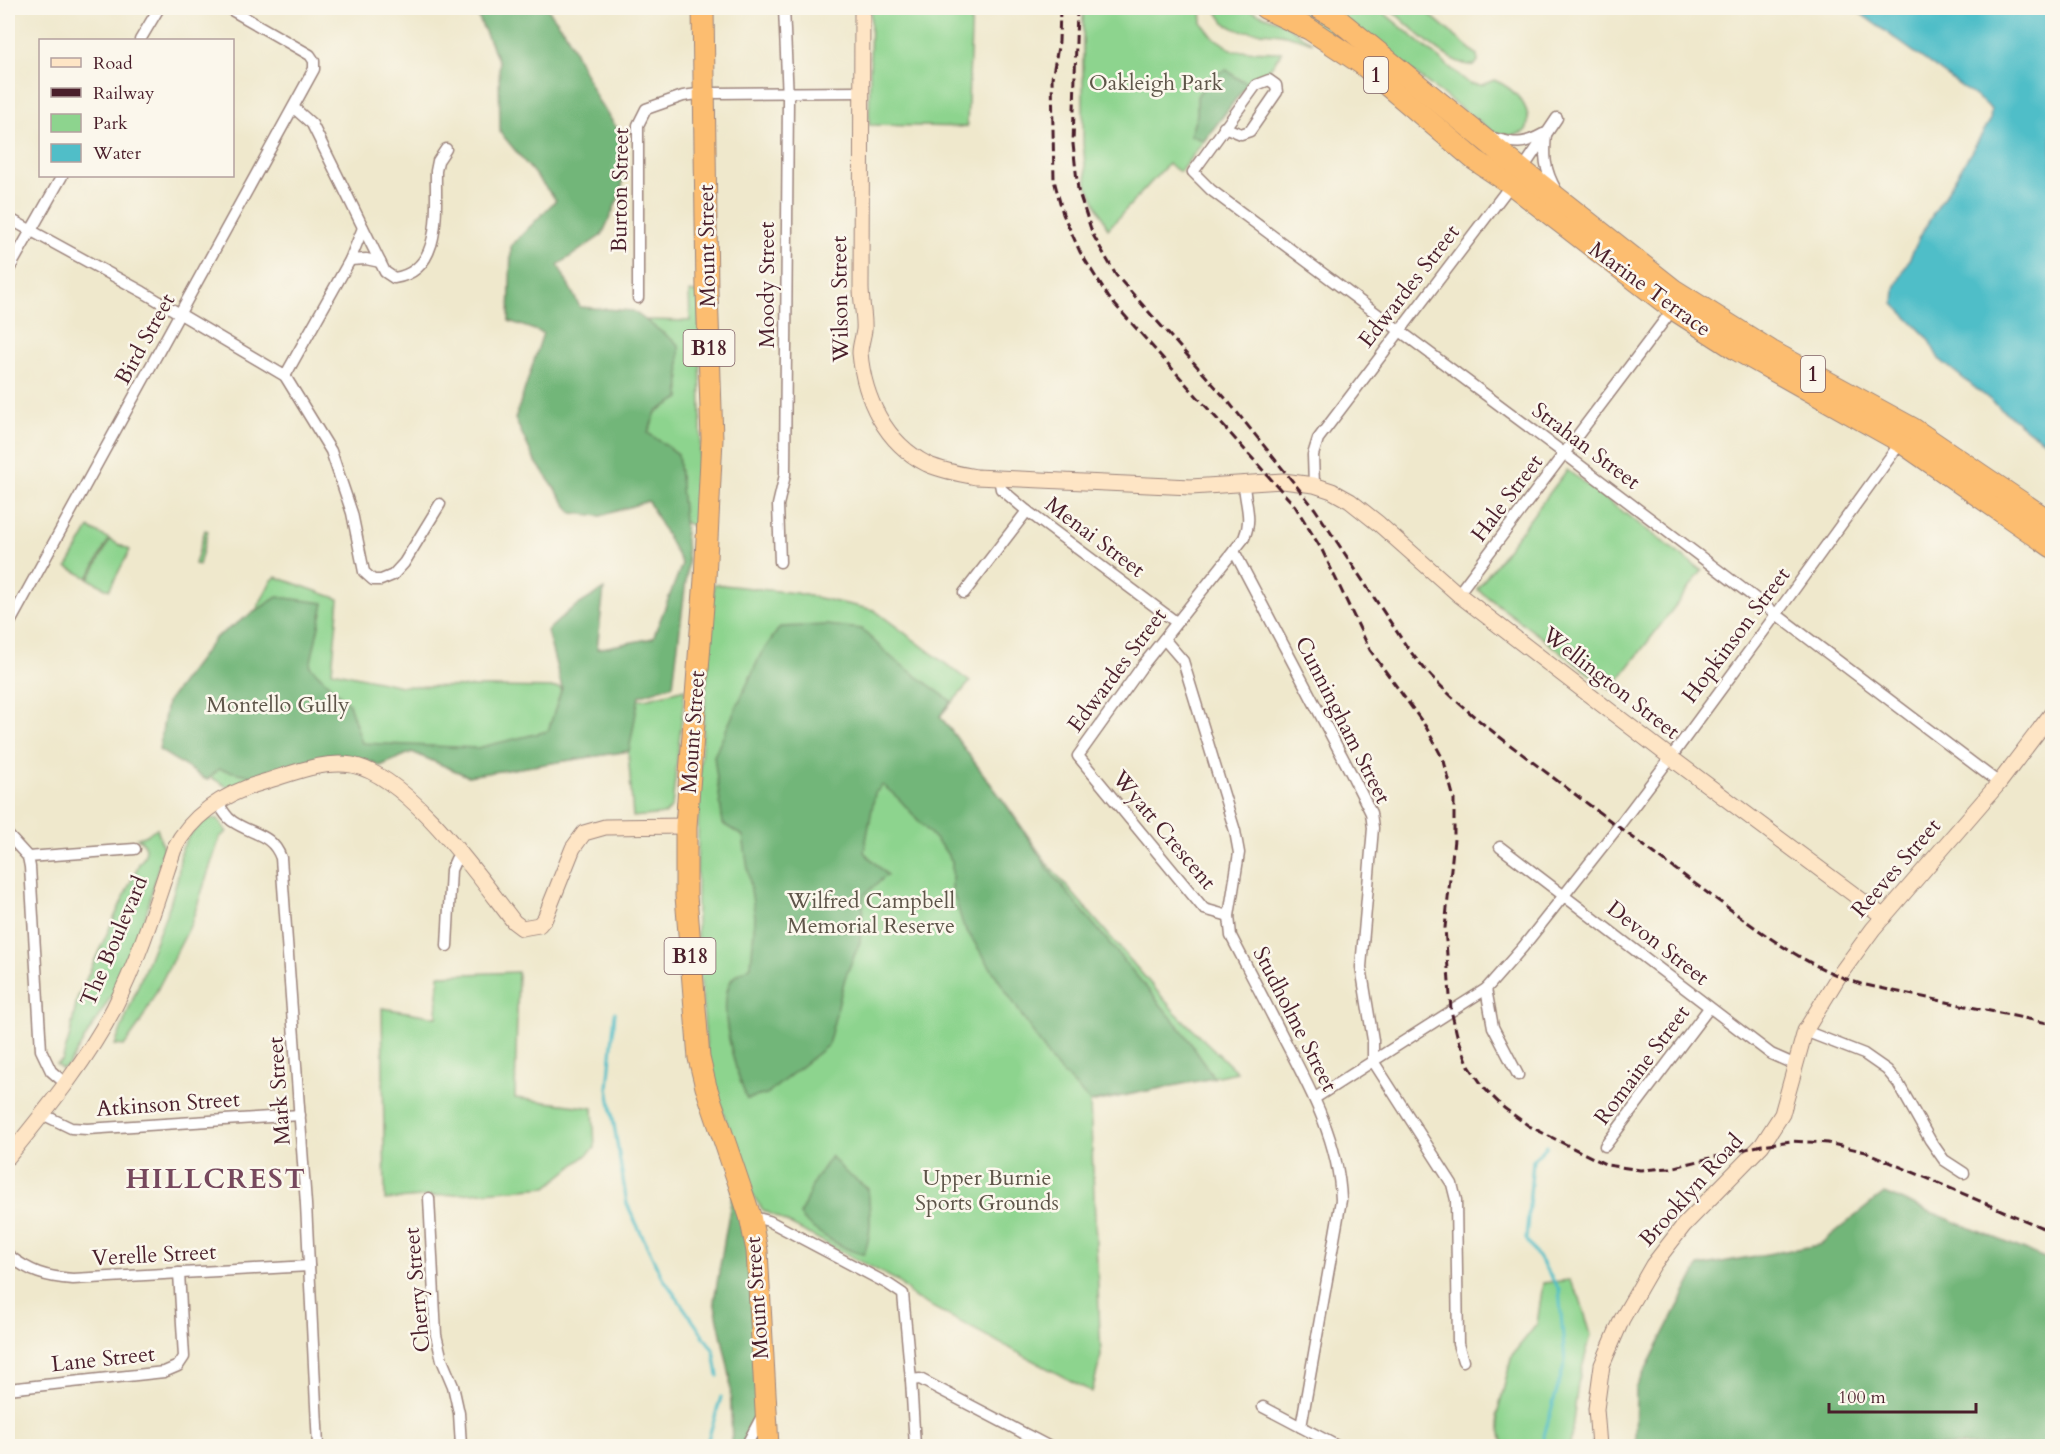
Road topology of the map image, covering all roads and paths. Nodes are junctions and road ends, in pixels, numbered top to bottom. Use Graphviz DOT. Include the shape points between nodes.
graph roads {
  1 [pos="159,8"];
  2 [pos="228,8"];
  3 [pos="704,8"];
  4 [pos="784,8"];
  5 [pos="862,8"];
  6 [pos="1265,8"];
  7 [pos="1319,8"];
  8 [pos="141,39"];
  9 [pos="787,92"];
  10 [pos="862,92"];
  11 [pos="711,93"];
  12 [pos="294,108"];
  13 [pos="1557,118"];
  14 [pos="1466,124"];
  15 [pos="1224,127"];
  16 [pos="1546,133"];
  17 [pos="446,149"];
  18 [pos="61,177"];
  19 [pos="1516,177"];
  20 [pos="1562,202"];
  21 [pos="8,218"];
  22 [pos="363,228"];
  23 [pos="30,231"];
  24 [pos="350,260"];
  25 [pos="380,262"];
  26 [pos="8,271"];
  27 [pos="638,298"];
  28 [pos="1673,309"];
  29 [pos="180,315"];
  30 [pos="1400,330"];
  31 [pos="285,375"];
  32 [pos="1901,442"];
  33 [pos="1565,454"];
  34 [pos="999,478"];
  35 [pos="1244,484"];
  36 [pos="1314,485"];
  37 [pos="440,504"];
  38 [pos="1027,511"];
  39 [pos="2052,524"];
  40 [pos="2052,547"];
  41 [pos="1234,551"];
  42 [pos="780,562"];
  43 [pos="964,593"];
  44 [pos="1458,594"];
  45 [pos="1777,614"];
  46 [pos="1176,622"];
  47 [pos="8,626"];
  48 [pos="1164,639"];
  49 [pos="2052,713"];
  50 [pos="1077,756"];
  51 [pos="1670,757"];
  52 [pos="1999,783"];
  53 [pos="217,801"];
  54 [pos="686,826"];
  55 [pos="8,835"];
  56 [pos="1500,847"];
  57 [pos="135,849"];
  58 [pos="462,854"];
  59 [pos="28,857"];
  60 [pos="1564,895"];
  61 [pos="1229,916"];
  62 [pos="1884,917"];
  63 [pos="447,946"];
  64 [pos="1486,989"];
  65 [pos="1709,1008"];
  66 [pos="1805,1031"];
  67 [pos="1373,1061"];
  68 [pos="1796,1065"];
  69 [pos="1518,1075"];
  70 [pos="66,1084"];
  71 [pos="1315,1098"];
  72 [pos="42,1114"];
  73 [pos="300,1115"];
  74 [pos="1605,1146"];
  75 [pos="8,1157"];
  76 [pos="1964,1173"];
  77 [pos="429,1198"];
  78 [pos="750,1216"];
  79 [pos="8,1255"];
  80 [pos="309,1266"];
  81 [pos="179,1273"];
  82 [pos="1463,1361"];
  83 [pos="911,1380"];
  84 [pos="8,1389"];
  85 [pos="1263,1407"];
  86 [pos="764,1411"];
  87 [pos="1301,1427"];
  88 [pos="318,1446"];
  89 [pos="462,1446"];
  90 [pos="746,1446"];
  91 [pos="768,1446"];
  92 [pos="915,1446"];
  93 [pos="1048,1446"];
  94 [pos="1337,1446"];
  95 [pos="1599,1446"];
  1 -- 8 [label="street"];
  2 -- 12 [label="street, Bird Street" via="310,55 314,69"];
  3 -- 11 [label="highway, Mount Street / B18"];
  4 -- 9 [label="street, Moody Street"];
  5 -- 10 [label="street, Wilson Street"];
  6 -- 19 [label="highway, Marine Terrace / 1" via="1309,29 1362,64 1475,160"];
  7 -- 14 [label="highway, Marine Terrace / 1"];
  9 -- 10 [label="street, Burton Street"];
  9 -- 11 [label="street, Burton Street"];
  9 -- 42 [label="street, Moody Street" via="785,475 778,505"];
  10 -- 34 [label="street, Wilson Street" via="864,330 860,350 869,399 882,422 911,455 950,472"];
  11 -- 27 [label="street, Burton Street" via="683,96 646,109 638,125"];
  11 -- 54 [label="highway, Mount Street / B18" via="707,290 712,439"];
  12 -- 22 [label="street" via="312,124"];
  12 -- 29 [label="street, Bird Street"];
  13 -- 16 [label="street, Edwardes Street"];
  14 -- 16 [label="street" via="1488,136 1515,143 1529,142"];
  14 -- 19 [label="highway, Marine Terrace / 1"];
  15 -- 15 [label="street, Strahan Street" via="1241,134 1250,131 1277,92 1276,85 1269,80 1256,85"];
  15 -- 30 [label="street, Strahan Street" via="1193,172 1210,190"];
  16 -- 19 [label="street, Edwardes Street"];
  16 -- 20 [label="street" via="1547,172"];
  17 -- 25 [label="street" via="436,171 434,233 422,264 394,278"];
  18 -- 23 [label="street"];
  19 -- 20 [label="highway, Marine Terrace / 1"];
  19 -- 28 [label="highway, Marine Terrace / 1"];
  19 -- 30 [label="street, Edwardes Street"];
  20 -- 39 [label="highway, Marine Terrace / 1" via="1674,290 1771,351 1912,428"];
  21 -- 23 [label="street"];
  22 -- 24 [label="street"];
  22 -- 25 [label="street"];
  23 -- 26 [label="street"];
  23 -- 29 [label="street"];
  24 -- 25 [label="street"];
  24 -- 31 [label="street"];
  28 -- 32 [label="highway, Marine Terrace / 1" via="1737,350"];
  28 -- 33 [label="street, Hale Street"];
  29 -- 31 [label="street"];
  29 -- 47 [label="street, Bird Street"];
  30 -- 33 [label="street, Strahan Street"];
  30 -- 36 [label="street, Edwardes Street" via="1318,439 1313,456"];
  31 -- 37 [label="street" via="331,451 352,513 364,572 381,580 393,575"];
  32 -- 40 [label="highway, Marine Terrace / 1"];
  32 -- 45 [label="street, Hopkinson Street"];
  33 -- 44 [label="street, Hale Street"];
  33 -- 45 [label="street, Strahan Street"];
  34 -- 35 [label="street, Wilson Street" via="1160,487"];
  34 -- 38 [label="street, Menai Street" via="1001,489"];
  35 -- 36 [label="street, Wilson Street" via="1283,481"];
  35 -- 41 [label="street, Edwardes Street" via="1249,527"];
  36 -- 44 [label="street, Wellington Street" via="1350,501"];
  38 -- 43 [label="street"];
  38 -- 46 [label="street, Menai Street"];
  41 -- 46 [label="street, Edwardes Street"];
  41 -- 67 [label="street, Cunningham Street" via="1371,813 1361,967"];
  44 -- 51 [label="street, Wellington Street"];
  45 -- 51 [label="street, Hopkinson Street"];
  45 -- 52 [label="street, Strahan Street"];
  46 -- 48 [label="street, Edwardes Street"];
  48 -- 50 [label="street, Edwardes Street"];
  48 -- 61 [label="street, Studholme Street" via="1184,661 1235,831 1239,853"];
  49 -- 52 [label="street, Reeves Street"];
  50 -- 61 [label="street, Wyatt Crescent" via="1204,909"];
  51 -- 60 [label="street, Hopkinson Street"];
  51 -- 62 [label="street, Wellington Street"];
  52 -- 62 [label="street, Reeves Street"];
  53 -- 58 [label="street, The Boulevard" via="262,782 314,767 351,765 384,779 405,795"];
  53 -- 70 [label="street, The Boulevard" via="198,815 174,849 143,941 113,1009"];
  53 -- 73 [label="street, Mark Street" via="231,820 271,841 281,858"];
  54 -- 58 [label="street, The Boulevard" via="605,827 584,833 573,848 545,918 532,928 522,928 514,922"];
  54 -- 78 [label="highway, Mount Street / B18" via="687,907 699,1058"];
  55 -- 59 [label="street"];
  56 -- 60 [label="street, Devon Street"];
  57 -- 59 [label="street"];
  58 -- 63 [label="street" via="451,870"];
  59 -- 70 [label="street" via="41,1050 51,1071"];
  60 -- 64 [label="street, Hopkinson Street"];
  60 -- 65 [label="street, Devon Street"];
  61 -- 71 [label="street, Studholme Street" via="1231,936"];
  62 -- 66 [label="street, Reeves Street" via="1838,977"];
  64 -- 67 [label="street, Hopkinson Street"];
  64 -- 69 [label="street" via="1493,1027"];
  65 -- 68 [label="street, Devon Street" via="1771,1054"];
  65 -- 74 [label="street, Romaine Street"];
  66 -- 68 [label="street, Reeves Street"];
  66 -- 76 [label="street" via="1864,1054 1887,1070 1944,1160"];
  67 -- 71 [label="street, Hopkinson Street"];
  67 -- 82 [label="street, Cunningham Street" via="1452,1184 1456,1200 1458,1344"];
  68 -- 95 [label="street, Brooklyn Road" via="1782,1114 1762,1146 1684,1225 1653,1264 1622,1319 1602,1365 1598,1385"];
  70 -- 72 [label="street, The Boulevard"];
  71 -- 87 [label="street, Studholme Street" via="1333,1150 1341,1200"];
  72 -- 73 [label="street, Atkinson Street" via="71,1128 87,1130"];
  72 -- 75 [label="street, The Boulevard"];
  73 -- 80 [label="street, Mark Street"];
  77 -- 89 [label="street, Cherry Street" via="436,1335 453,1386"];
  78 -- 83 [label="street" via="769,1221 903,1294"];
  78 -- 86 [label="highway, Mount Street / B18" via="760,1288"];
  79 -- 81 [label="street, Verelle Street" via="26,1269 50,1277"];
  80 -- 81 [label="street, Verelle Street"];
  80 -- 88 [label="street, Mark Street"];
  81 -- 84 [label="street, Lane Street" via="184,1357 178,1366 164,1372"];
  83 -- 92 [label="street"];
  83 -- 93 [label="street" via="920,1378"];
  85 -- 87 [label="street"];
  86 -- 90 [label="street"];
  86 -- 91 [label="highway, Mount Street / B18"];
  87 -- 94 [label="street"];
}
